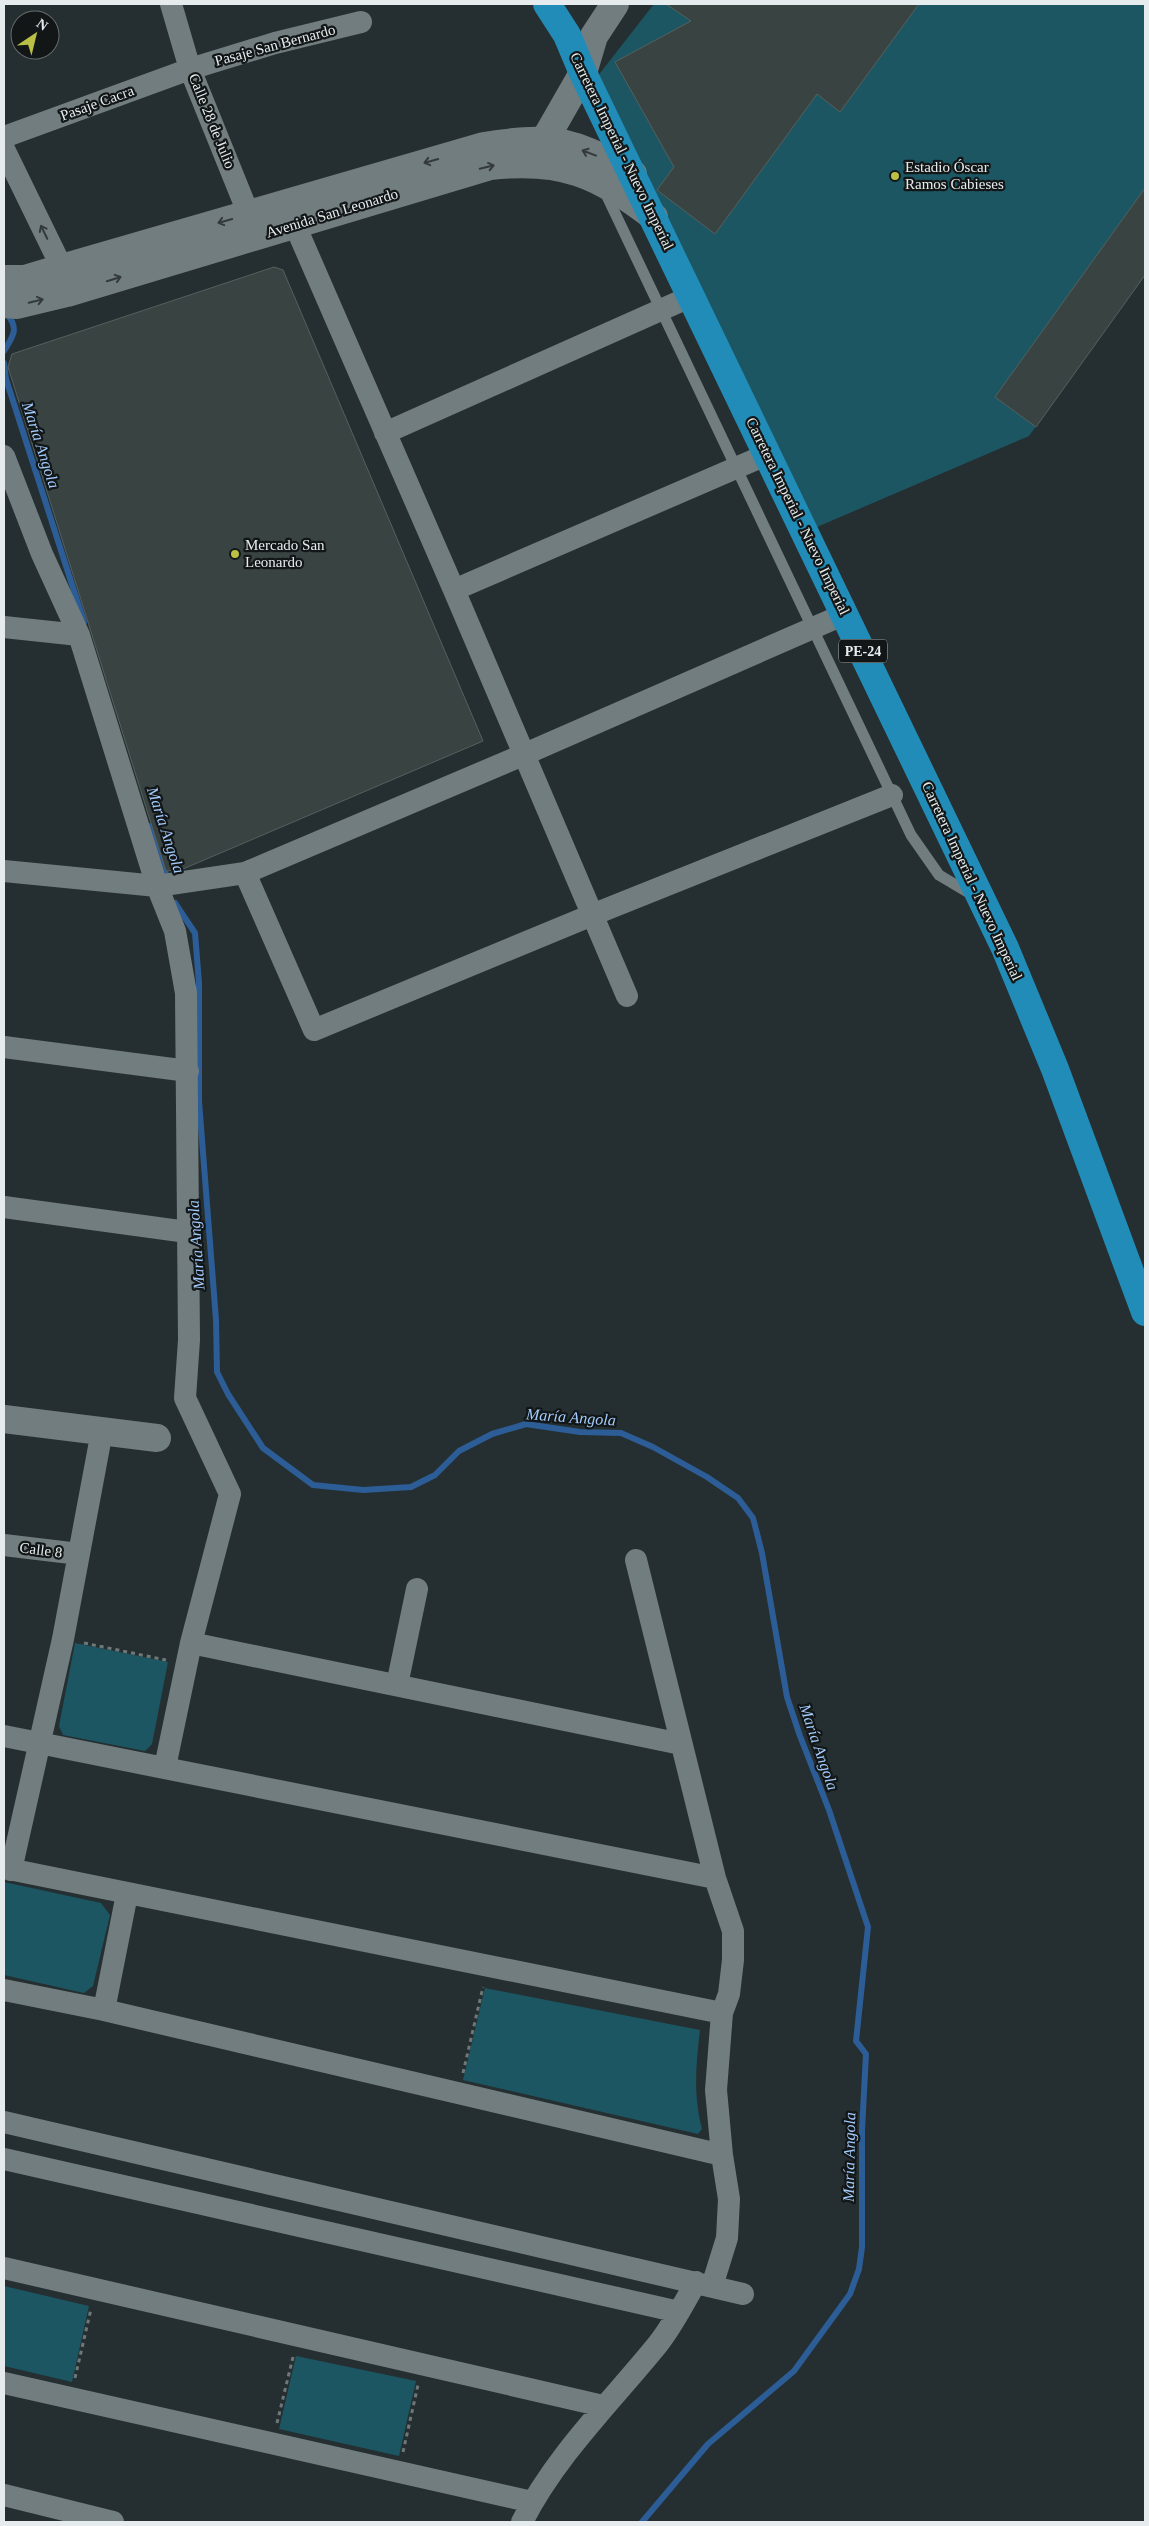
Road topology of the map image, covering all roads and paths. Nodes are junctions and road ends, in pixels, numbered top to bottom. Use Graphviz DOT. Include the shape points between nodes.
graph roads {
  1 [pos="171,4"];
  2 [pos="547,4"];
  3 [pos="615,4"];
  4 [pos="361,22"];
  5 [pos="190,68"];
  6 [pos="582,73"];
  7 [pos="4,137"];
  8 [pos="544,141"];
  9 [pos="4,149"];
  10 [pos="633,174"];
  11 [pos="598,179"];
  12 [pos="290,214"];
  13 [pos="654,216"];
  14 [pos="253,224"];
  15 [pos="4,279"];
  16 [pos="65,281"];
  17 [pos="692,296"];
  18 [pos="4,304"];
  19 [pos="661,310"];
  20 [pos="385,432"];
  21 [pos="768,454"];
  22 [pos="4,456"];
  23 [pos="736,467"];
  24 [pos="454,590"];
  25 [pos="845,614"];
  26 [pos="4,627"];
  27 [pos="812,627"];
  28 [pos="78,636"];
  29 [pos="524,754"];
  30 [pos="892,795"];
  31 [pos="4,872"];
  32 [pos="245,873"];
  33 [pos="165,885"];
  34 [pos="982,900"];
  35 [pos="592,915"];
  36 [pos="627,996"];
  37 [pos="4,1047"];
  38 [pos="188,1071"];
  39 [pos="4,1207"];
  40 [pos="187,1232"];
  41 [pos="1143,1302"];
  42 [pos="4,1419"];
  43 [pos="102,1431"];
  44 [pos="157,1438"];
  45 [pos="4,1545"];
  46 [pos="79,1554"];
  47 [pos="636,1560"];
  48 [pos="417,1589"];
  49 [pos="63,1639"];
  50 [pos="189,1654"];
  51 [pos="397,1685"];
  52 [pos="4,1736"];
  53 [pos="39,1744"];
  54 [pos="681,1744"];
  55 [pos="165,1767"];
  56 [pos="7,1869"];
  57 [pos="715,1878"];
  58 [pos="127,1894"];
  59 [pos="487,1966"];
  60 [pos="4,1990"];
  61 [pos="104,2010"];
  62 [pos="722,2013"];
  63 [pos="458,2093"];
  64 [pos="4,2122"];
  65 [pos="722,2155"];
  66 [pos="4,2159"];
  67 [pos="4,2268"];
  68 [pos="704,2284"];
  69 [pos="96,2289"];
  70 [pos="743,2294"];
  71 [pos="679,2312"];
  72 [pos="298,2336"];
  73 [pos="423,2365"];
  74 [pos="4,2383"];
  75 [pos="70,2398"];
  76 [pos="603,2406"];
  77 [pos="272,2444"];
  78 [pos="398,2472"];
  79 [pos="4,2495"];
  80 [pos="532,2502"];
  81 [pos="113,2522"];
  82 [pos="522,2522"];
  1 -- 5 [label="street, Calle 28 de Julio"];
  2 -- 6 [label="highway, Carretera Imperial - Nuevo Imperial / PE-24" via="567,36"];
  3 -- 6 [label="street" via="594,36"];
  4 -- 5 [label="street, Pasaje San Bernardo"];
  5 -- 7 [label="street, Pasaje Cacra"];
  5 -- 14 [label="street, Calle 28 de Julio"];
  6 -- 8 [label="street"];
  6 -- 10 [label="highway, Carretera Imperial - Nuevo Imperial / PE-24"];
  10 -- 8 [label="street, Avenida San Leonardo, one-way" via="608,160"];
  8 -- 12 [label="street, Avenida San Leonardo, one-way" via="484,146"];
  16 -- 9 [label="street, one-way"];
  10 -- 13 [label="highway, Carretera Imperial - Nuevo Imperial / PE-24"];
  12 -- 11 [label="street, Avenida San Leonardo, one-way" via="490,166 547,164"];
  11 -- 13 [label="street, Avenida San Leonardo"];
  11 -- 19 [label="lane"];
  12 -- 14 [label="street, Avenida San Leonardo"];
  12 -- 20 [label="street"];
  13 -- 17 [label="highway, Carretera Imperial - Nuevo Imperial / PE-24"];
  14 -- 16 [label="street, Avenida San Leonardo"];
  15 -- 16 [label="street, Avenida San Leonardo"];
  18 -- 16 [label="street, Avenida San Leonardo, one-way" via="17,306"];
  17 -- 19 [label="street"];
  17 -- 21 [label="highway, Carretera Imperial - Nuevo Imperial / PE-24"];
  19 -- 20 [label="street"];
  19 -- 23 [label="lane"];
  20 -- 24 [label="street"];
  21 -- 23 [label="street"];
  21 -- 25 [label="highway, Carretera Imperial - Nuevo Imperial / PE-24"];
  22 -- 28 [label="street"];
  23 -- 24 [label="street"];
  23 -- 27 [label="lane"];
  24 -- 29 [label="street"];
  25 -- 27 [label="street"];
  25 -- 34 [label="highway, Carretera Imperial - Nuevo Imperial / PE-24"];
  26 -- 28 [label="street"];
  27 -- 29 [label="street"];
  27 -- 30 [label="lane"];
  28 -- 33 [label="street"];
  29 -- 32 [label="street"];
  29 -- 35 [label="street"];
  30 -- 34 [label="lane" via="911,835 939,875"];
  30 -- 35 [label="street"];
  31 -- 33 [label="street"];
  32 -- 33 [label="street"];
  32 -- 35 [label="street" via="314,1030"];
  33 -- 38 [label="street" via="186,993"];
  34 -- 41 [label="highway, Carretera Imperial - Nuevo Imperial / PE-24" via="1052,1060"];
  35 -- 36 [label="street"];
  37 -- 38 [label="street"];
  38 -- 40 [label="street"];
  39 -- 40 [label="street"];
  40 -- 50 [label="street" via="189,1340 186,1398 230,1494"];
  42 -- 43 [label="street"];
  43 -- 44 [label="street"];
  43 -- 46 [label="street"];
  45 -- 46 [label="street, Calle 8"];
  46 -- 49 [label="street"];
  47 -- 54 [label="street"];
  48 -- 51 [label="street"];
  49 -- 50 [label="path"];
  49 -- 53 [label="street"];
  50 -- 51 [label="street"];
  50 -- 55 [label="street"];
  51 -- 54 [label="street"];
  52 -- 53 [label="street"];
  53 -- 55 [label="street"];
  53 -- 56 [label="street"];
  54 -- 57 [label="street"];
  55 -- 57 [label="street"];
  56 -- 58 [label="street"];
  57 -- 62 [label="street" via="733,1931 729,1994"];
  58 -- 59 [label="street"];
  58 -- 61 [label="street"];
  59 -- 62 [label="street"];
  59 -- 63 [label="path"];
  60 -- 61 [label="street"];
  61 -- 63 [label="street"];
  62 -- 65 [label="street" via="716,2090"];
  63 -- 65 [label="street"];
  64 -- 68 [label="street"];
  65 -- 68 [label="street" via="729,2199 727,2238"];
  66 -- 71 [label="street"];
  67 -- 69 [label="street"];
  68 -- 70 [label="street"];
  68 -- 71 [label="street"];
  69 -- 72 [label="street"];
  69 -- 75 [label="path"];
  71 -- 76 [label="street" via="658,2343"];
  72 -- 73 [label="street"];
  72 -- 77 [label="path"];
  73 -- 76 [label="street"];
  73 -- 78 [label="path"];
  74 -- 75 [label="street"];
  75 -- 77 [label="street"];
  76 -- 80 [label="street"];
  77 -- 78 [label="street"];
  78 -- 80 [label="street"];
  79 -- 81 [label="street"];
  80 -- 82 [label="street"];
}
